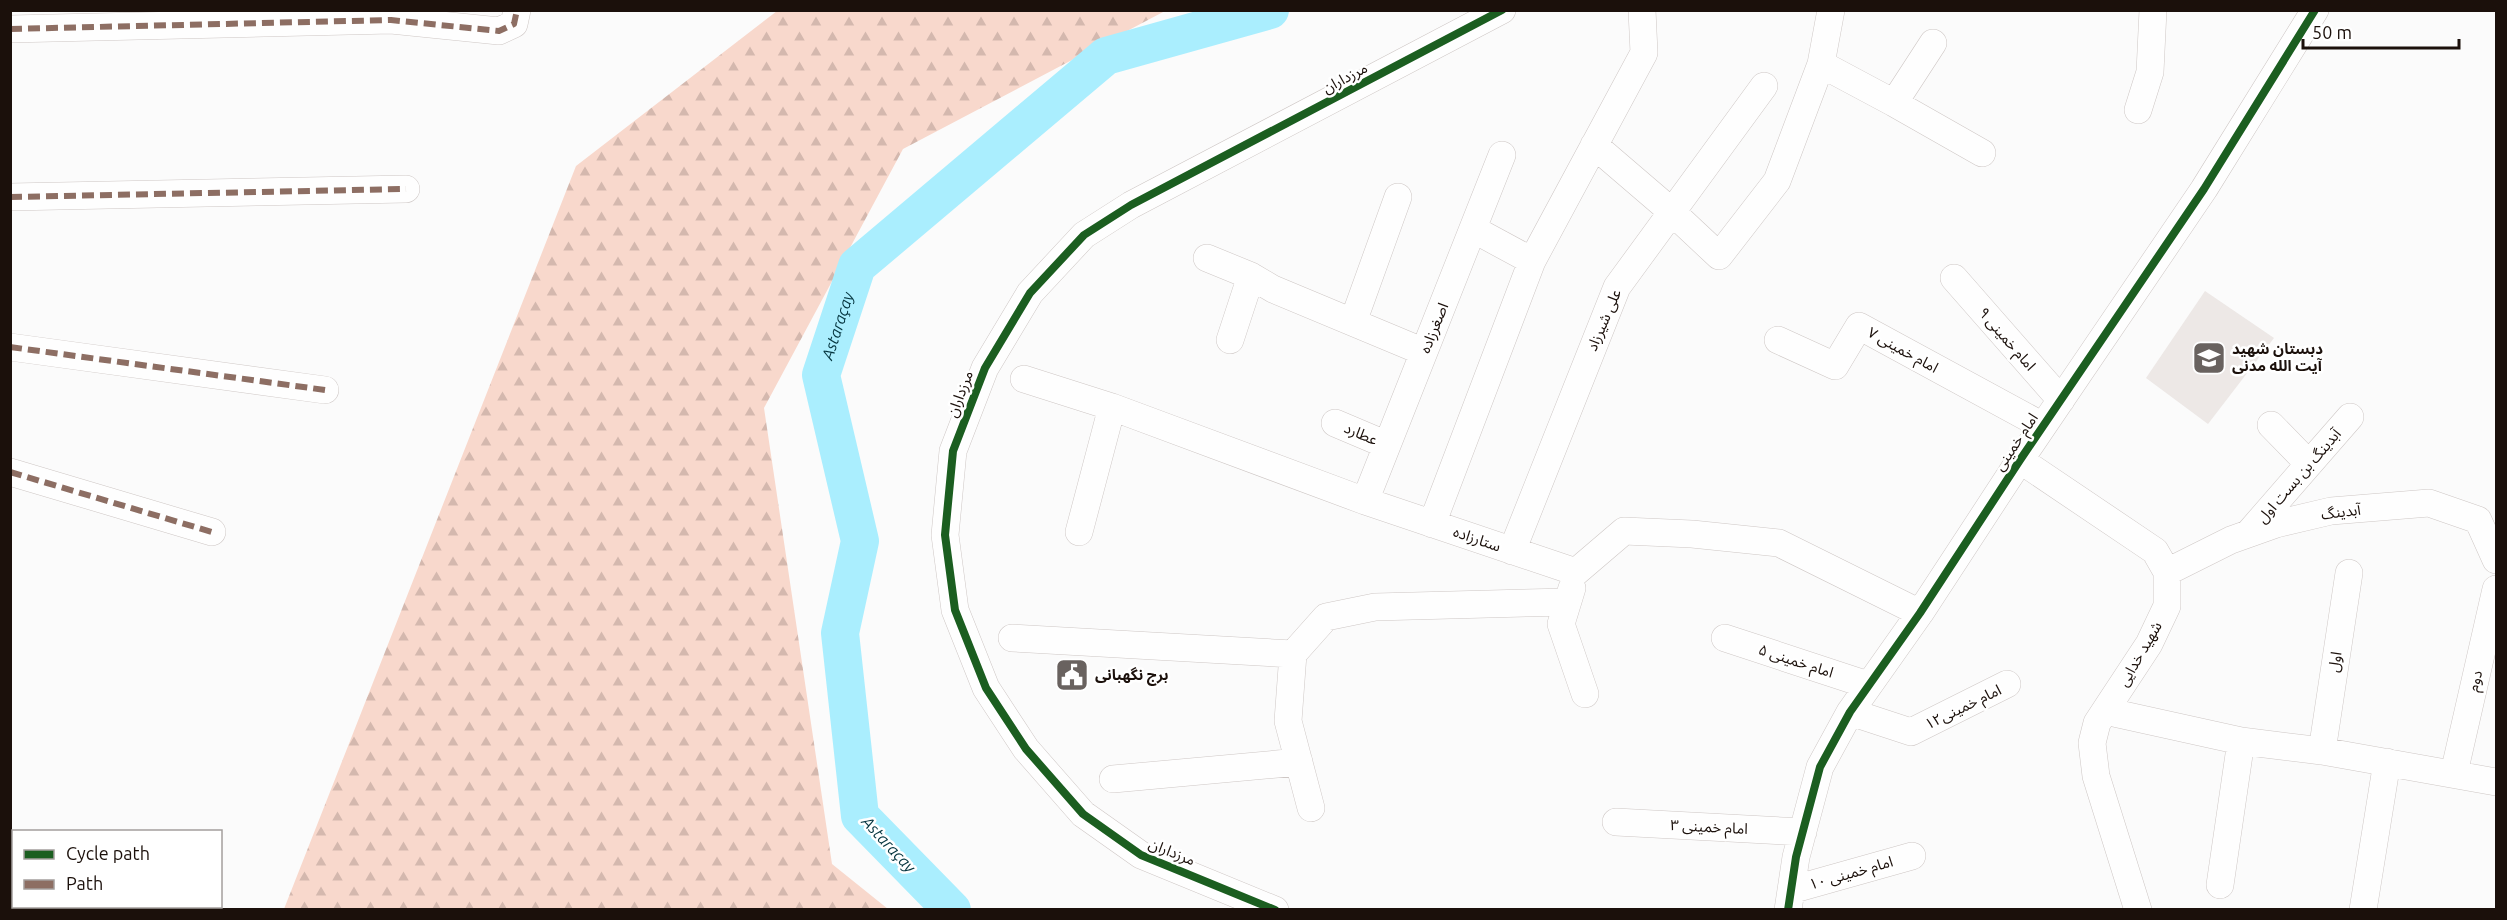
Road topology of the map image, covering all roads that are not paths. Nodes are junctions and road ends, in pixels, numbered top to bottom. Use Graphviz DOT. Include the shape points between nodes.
graph roads {
  1 [pos="517,10"];
  2 [pos="1502,10"];
  3 [pos="1642,10"];
  4 [pos="1831,10"];
  5 [pos="2153,10"];
  6 [pos="2315,10"];
  7 [pos="10,29"];
  8 [pos="1933,43"];
  9 [pos="1821,64"];
  10 [pos="1764,86"];
  11 [pos="1894,103"];
  12 [pos="2138,110"];
  13 [pos="1594,146"];
  14 [pos="1982,153"];
  15 [pos="1502,155"];
  16 [pos="406,189"];
  17 [pos="10,197"];
  18 [pos="1398,197"];
  19 [pos="1671,211"];
  20 [pos="1473,229"];
  21 [pos="1207,258"];
  22 [pos="1532,261"];
  23 [pos="1251,276"];
  24 [pos="1954,278"];
  25 [pos="1353,322"];
  26 [pos="1230,340"];
  27 [pos="1778,340"];
  28 [pos="10,347"];
  29 [pos="1424,352"];
  30 [pos="1024,379"];
  31 [pos="325,390"];
  32 [pos="2061,400"];
  33 [pos="1112,407"];
  34 [pos="2350,417"];
  35 [pos="1335,423"];
  36 [pos="2271,425"];
  37 [pos="2043,426"];
  38 [pos="1387,445"];
  39 [pos="2020,460"];
  40 [pos="2309,464"];
  41 [pos="10,472"];
  42 [pos="1365,501"];
  43 [pos="1432,524"];
  44 [pos="212,532"];
  45 [pos="1079,532"];
  46 [pos="2247,535"];
  47 [pos="1512,551"];
  48 [pos="2496,560"];
  49 [pos="1576,572"];
  50 [pos="2167,572"];
  51 [pos="2349,573"];
  52 [pos="2496,590"];
  53 [pos="1567,602"];
  54 [pos="1920,613"];
  55 [pos="1012,638"];
  56 [pos="1725,638"];
  57 [pos="1293,654"];
  58 [pos="2007,684"];
  59 [pos="1868,685"];
  60 [pos="1585,694"];
  61 [pos="2105,711"];
  62 [pos="1850,712"];
  63 [pos="2241,741"];
  64 [pos="2322,751"];
  65 [pos="1299,762"];
  66 [pos="2387,762"];
  67 [pos="2454,773"];
  68 [pos="1113,779"];
  69 [pos="2496,782"];
  70 [pos="1311,808"];
  71 [pos="1616,822"];
  72 [pos="1803,832"];
  73 [pos="1912,856"];
  74 [pos="2220,885"];
  75 [pos="1789,900"];
  76 [pos="1275,909"];
  77 [pos="2138,909"];
  78 [pos="2363,909"];
  1 -- 7 [label="street" via="514,24 499,31 391,20"];
  2 -- 76 [label="street, مرزداران" via="1131,205 1084,235 1030,293 985,368 953,451 945,535 956,610 986,688 1026,749 1083,814 1141,855"];
  3 -- 13 [label="street" via="1644,53"];
  4 -- 9 [label="street"];
  5 -- 12 [label="street" via="2150,72"];
  6 -- 32 [label="street, امام خمینی" via="2204,189"];
  8 -- 11 [label="street"];
  9 -- 11 [label="street"];
  9 -- 19 [label="street" via="1777,181 1719,256"];
  10 -- 19 [label="street, علی شیرزاد"];
  11 -- 14 [label="street"];
  13 -- 19 [label="street"];
  13 -- 22 [label="street"];
  15 -- 20 [label="street, اصغرزاده"];
  16 -- 17 [label="street"];
  18 -- 25 [label="street"];
  19 -- 47 [label="street, علی شیرزاد" via="1617,287"];
  20 -- 22 [label="street"];
  20 -- 29 [label="street, اصغرزاده"];
  21 -- 23 [label="street"];
  22 -- 43 [label="street"];
  23 -- 25 [label="street"];
  23 -- 26 [label="street"];
  24 -- 32 [label="street, امام خمینی ۹"];
  25 -- 29 [label="street"];
  27 -- 37 [label="street, امام خمینی ۷" via="1835,366 1859,326"];
  28 -- 31 [label="street"];
  29 -- 38 [label="street, اصغرزاده"];
  30 -- 33 [label="street, ستارزاده"];
  32 -- 37 [label="street, امام خمینی"];
  33 -- 42 [label="street, ستارزاده"];
  33 -- 45 [label="street"];
  34 -- 40 [label="street, آبدینگ بن بست اول"];
  35 -- 38 [label="street, عطارد"];
  36 -- 40 [label="street"];
  37 -- 39 [label="street, امام خمینی"];
  38 -- 42 [label="street, اصغرزاده"];
  39 -- 50 [label="street" via="2155,551"];
  39 -- 54 [label="street, امام خمینی"];
  40 -- 46 [label="street, آبدینگ بن بست اول"];
  41 -- 44 [label="street"];
  42 -- 43 [label="street, ستارزاده"];
  43 -- 47 [label="street, ستارزاده"];
  46 -- 48 [label="street, آبدینگ" via="2331,511 2429,503 2478,520"];
  46 -- 50 [label="street, آبدینگ"];
  47 -- 49 [label="street, ستارزاده"];
  49 -- 53 [label="street"];
  49 -- 54 [label="street" via="1624,531 1779,543"];
  50 -- 61 [label="street, شهید خدایی" via="2167,606 2149,644"];
  51 -- 64 [label="street, اول"];
  52 -- 67 [label="street, دوم"];
  53 -- 57 [label="street" via="1375,607 1326,617"];
  53 -- 60 [label="street" via="1561,624"];
  54 -- 59 [label="street, امام خمینی"];
  55 -- 57 [label="street"];
  56 -- 59 [label="street, امام خمینی ۵"];
  57 -- 65 [label="street" via="1288,721"];
  58 -- 62 [label="street, امام خمینی۱۲" via="1911,732"];
  59 -- 62 [label="street, امام خمینی"];
  61 -- 63 [label="street"];
  61 -- 77 [label="street, شهید خدایی" via="2092,743 2096,776"];
  62 -- 72 [label="street, امام خمینی" via="1820,767"];
  63 -- 64 [label="street"];
  63 -- 74 [label="street"];
  64 -- 66 [label="street"];
  65 -- 68 [label="street"];
  65 -- 70 [label="street"];
  66 -- 67 [label="street"];
  66 -- 78 [label="street"];
  67 -- 69 [label="street"];
  71 -- 72 [label="street, امام خمینی ۳"];
  72 -- 75 [label="street, امام خمینی"];
  73 -- 75 [label="street, امام خمینی ۱۰"];
}
